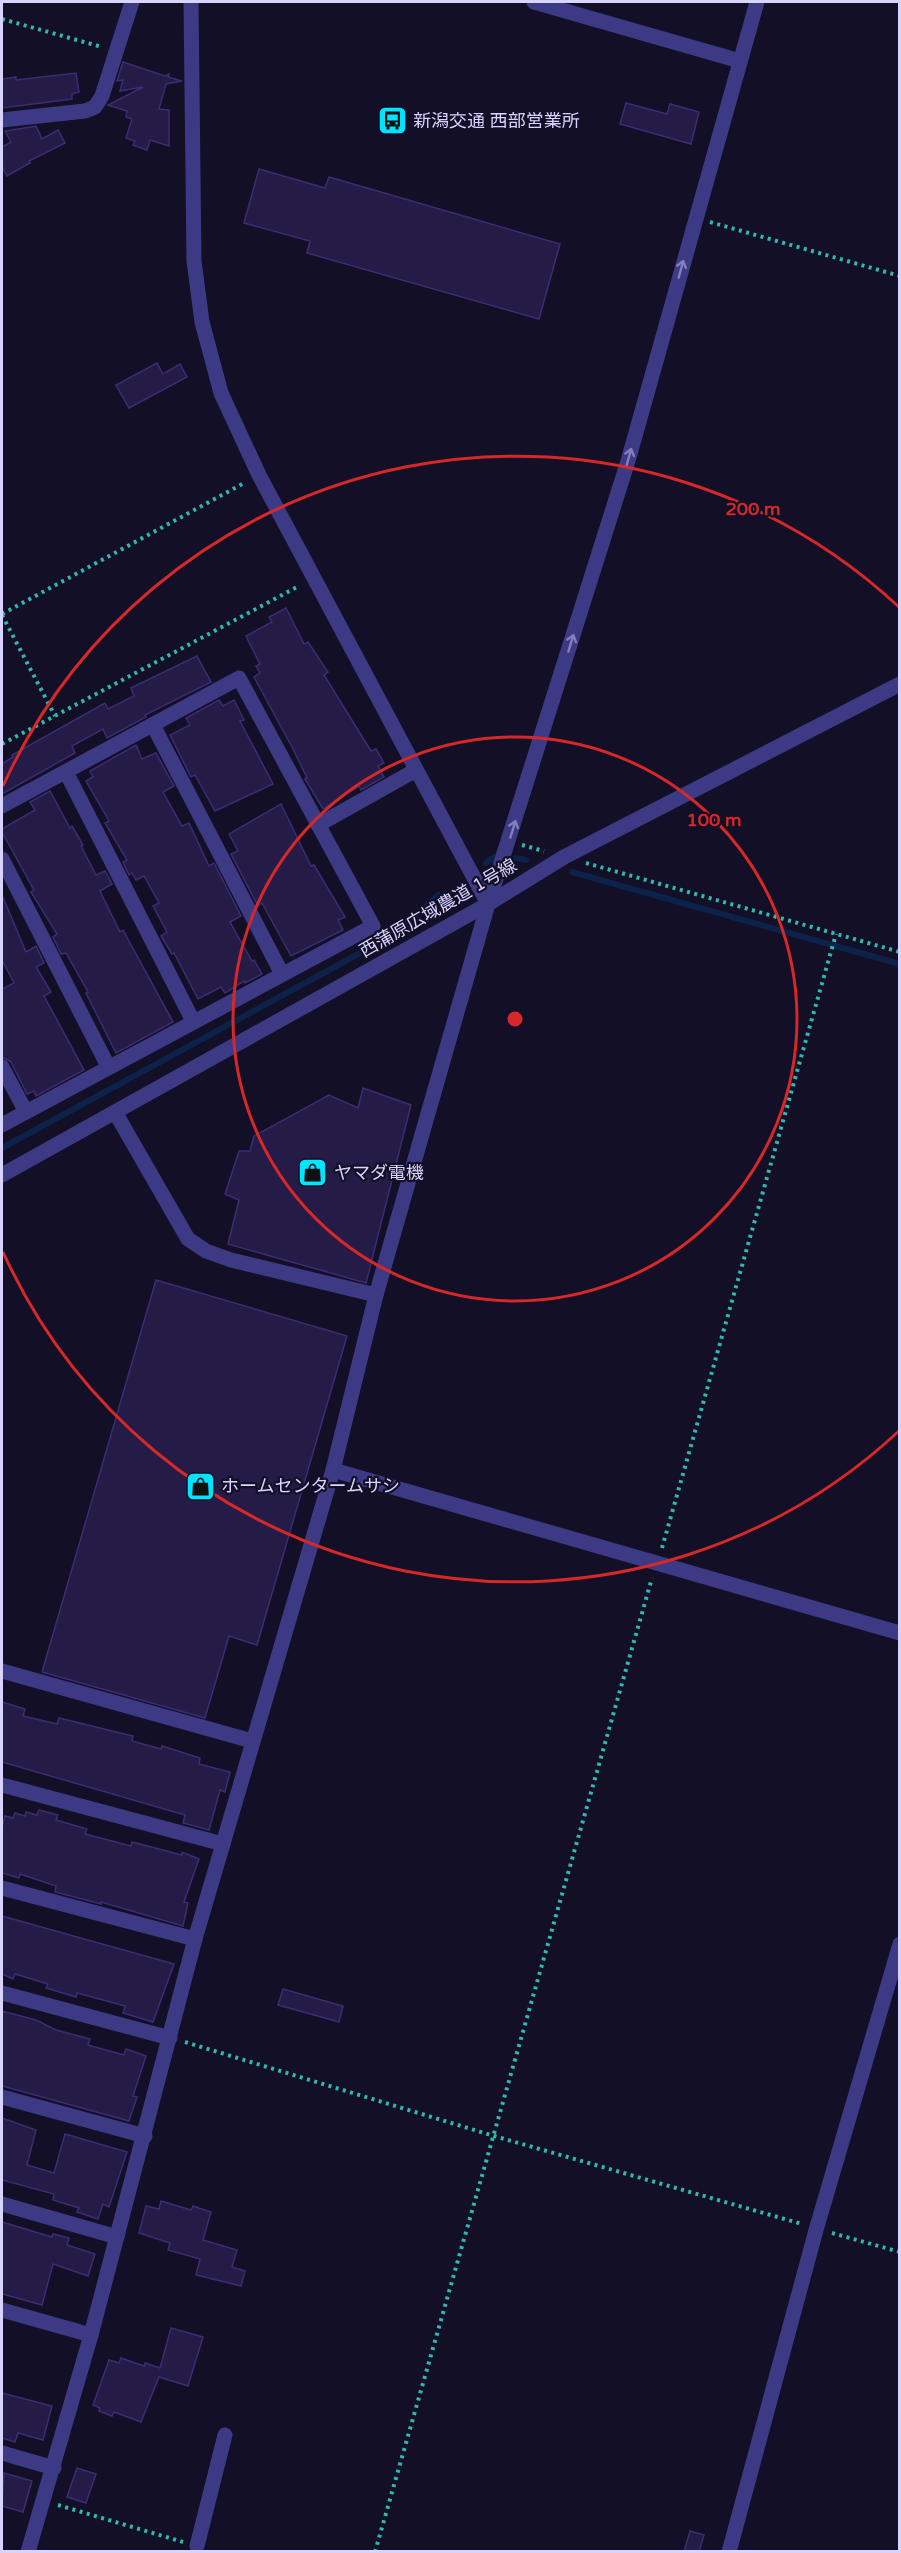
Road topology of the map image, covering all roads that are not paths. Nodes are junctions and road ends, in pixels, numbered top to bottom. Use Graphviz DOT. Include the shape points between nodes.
graph roads {
  1 [pos="132,2"];
  2 [pos="191,2"];
  3 [pos="534,2"];
  4 [pos="758,2"];
  5 [pos="740,61"];
  6 [pos="2,120"];
  7 [pos="900,684"];
  8 [pos="153,725"];
  9 [pos="416,770"];
  10 [pos="66,772"];
  11 [pos="2,806"];
  12 [pos="318,825"];
  13 [pos="2,860"];
  14 [pos="488,904"];
  15 [pos="282,974"];
  16 [pos="193,1021"];
  17 [pos="108,1066"];
  18 [pos="2,1067"];
  19 [pos="26,1112"];
  20 [pos="115,1112"];
  21 [pos="2,1125"];
  22 [pos="2,1174"];
  23 [pos="376,1295"];
  24 [pos="333,1470"];
  25 [pos="900,1633"];
  26 [pos="2,1671"];
  27 [pos="252,1741"];
  28 [pos="2,1785"];
  29 [pos="223,1844"];
  30 [pos="2,1888"];
  31 [pos="195,1939"];
  32 [pos="900,1944"];
  33 [pos="2,1993"];
  34 [pos="170,2038"];
  35 [pos="2,2097"];
  36 [pos="145,2136"];
  37 [pos="2,2204"];
  38 [pos="117,2237"];
  39 [pos="2,2310"];
  40 [pos="91,2335"];
  41 [pos="225,2435"];
  42 [pos="2,2453"];
  43 [pos="54,2468"];
  44 [pos="197,2546"];
  45 [pos="28,2552"];
  46 [pos="729,2552"];
  1 -- 6 [label="street" via="102,96 95,106 85,111"];
  2 -- 9 [label="street" via="194,261 209,355 221,393 259,475"];
  3 -- 5 [label="street"];
  4 -- 5 [label="street"];
  14 -- 5 [label="street, one-way" via="628,461"];
  7 -- 14 [label="street, 西蒲原広域農道 1号線" via="564,857"];
  8 -- 10 [label="street"];
  8 -- 12 [label="street" via="239,678"];
  8 -- 15 [label="street"];
  9 -- 12 [label="street"];
  9 -- 14 [label="street"];
  10 -- 11 [label="street"];
  10 -- 16 [label="street"];
  12 -- 15 [label="street" via="373,926"];
  13 -- 17 [label="street"];
  14 -- 20 [label="street, 西蒲原広域農道 1号線"];
  14 -- 23 [label="street"];
  15 -- 16 [label="street"];
  16 -- 17 [label="street"];
  17 -- 19 [label="street"];
  18 -- 19 [label="street"];
  19 -- 21 [label="street"];
  20 -- 22 [label="street, 西蒲原広域農道 1号線"];
  20 -- 23 [label="street" via="188,1239 231,1260"];
  23 -- 24 [label="street"];
  24 -- 25 [label="street"];
  24 -- 27 [label="street"];
  26 -- 27 [label="street"];
  27 -- 29 [label="street"];
  28 -- 29 [label="street"];
  29 -- 31 [label="street"];
  30 -- 31 [label="street"];
  31 -- 34 [label="street"];
  32 -- 46 [label="street" via="816,2230"];
  33 -- 34 [label="street"];
  34 -- 36 [label="street"];
  35 -- 36 [label="street"];
  36 -- 38 [label="street"];
  37 -- 38 [label="street"];
  38 -- 40 [label="street"];
  39 -- 40 [label="street"];
  40 -- 43 [label="street"];
  41 -- 44 [label="street"];
  42 -- 43 [label="street"];
  43 -- 45 [label="street"];
}
